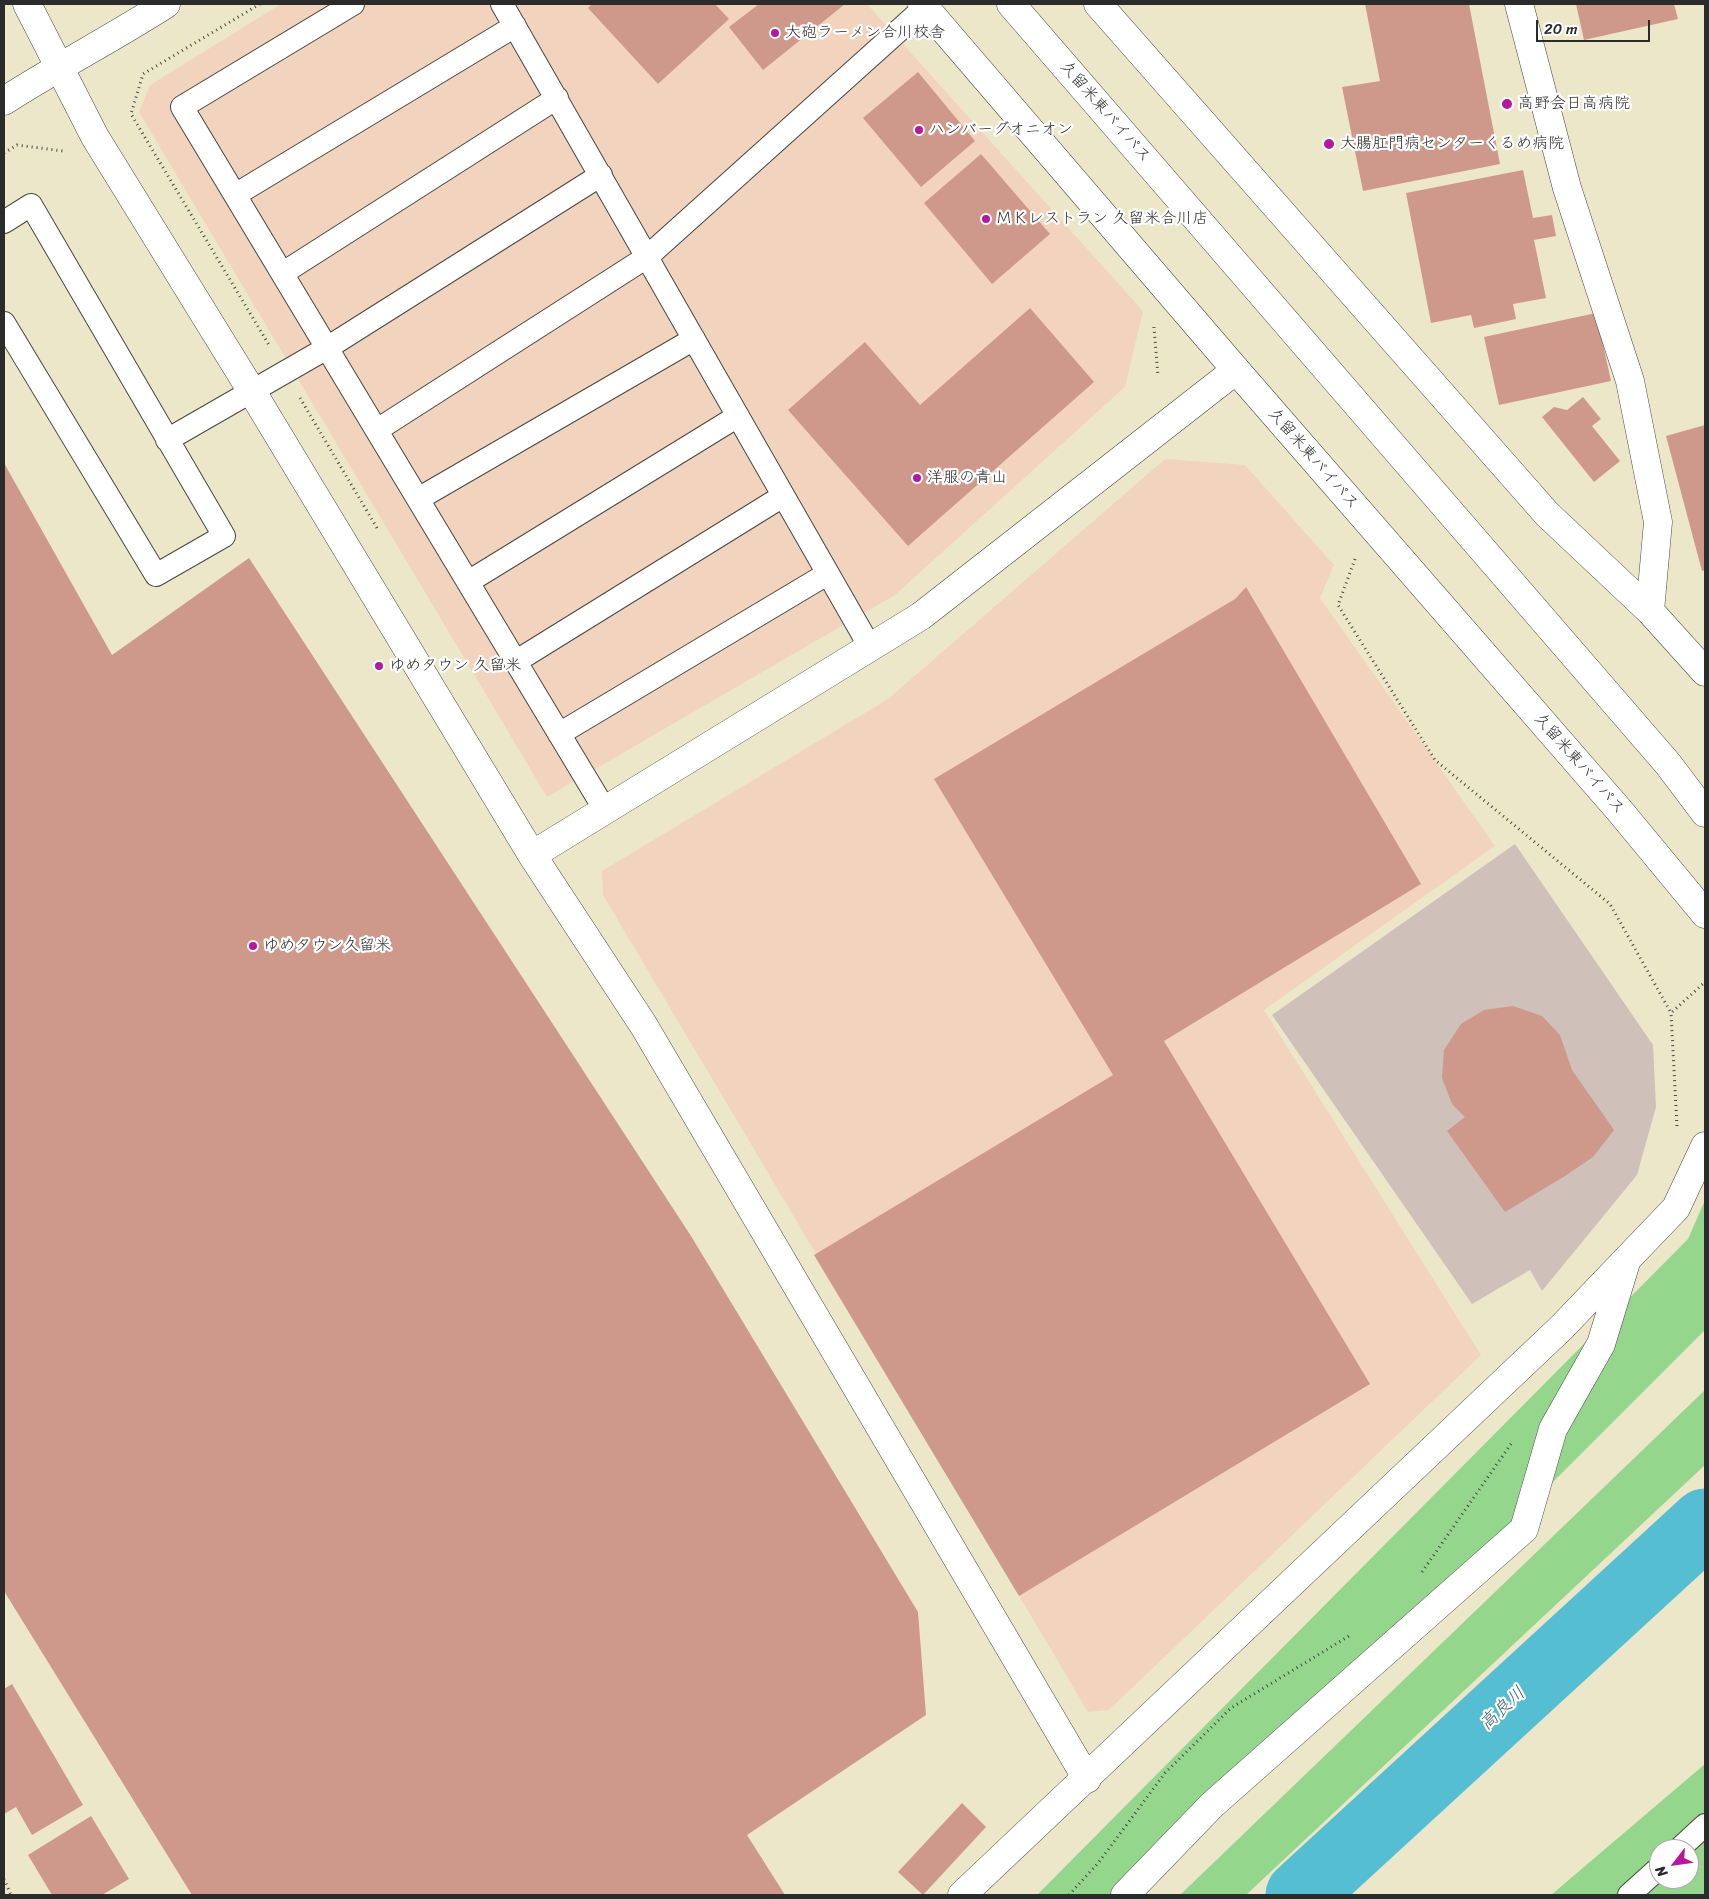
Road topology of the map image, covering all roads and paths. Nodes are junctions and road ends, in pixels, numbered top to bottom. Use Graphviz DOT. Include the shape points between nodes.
graph roads {
  1 [pos="27,4"];
  2 [pos="166,4"];
  3 [pos="260,4"];
  4 [pos="354,4"];
  5 [pos="502,4"];
  6 [pos="1012,4"];
  7 [pos="1098,4"];
  8 [pos="1519,4"];
  9 [pos="923,5"];
  10 [pos="515,26"];
  11 [pos="58,66"];
  12 [pos="557,98"];
  13 [pos="4,102"];
  14 [pos="68,152"];
  15 [pos="4,153"];
  16 [pos="601,175"];
  17 [pos="235,195"];
  18 [pos="4,222"];
  19 [pos="647,257"];
  20 [pos="282,273"];
  21 [pos="4,324"];
  22 [pos="694,340"];
  23 [pos="327,348"];
  24 [pos="1236,370"];
  25 [pos="285,373"];
  26 [pos="251,390"];
  27 [pos="738,416"];
  28 [pos="377,430"];
  29 [pos="168,440"];
  30 [pos="783,496"];
  31 [pos="418,499"];
  32 [pos="1368,523"];
  33 [pos="381,534"];
  34 [pos="827,574"];
  35 [pos="468,582"];
  36 [pos="1650,611"];
  37 [pos="870,648"];
  38 [pos="515,662"];
  39 [pos="1705,672"];
  40 [pos="559,734"];
  41 [pos="605,810"];
  42 [pos="1705,813"];
  43 [pos="532,855"];
  44 [pos="1705,914"];
  45 [pos="1705,982"];
  46 [pos="1671,1013"];
  47 [pos="1677,1130"];
  48 [pos="1705,1146"];
  49 [pos="1627,1259"];
  50 [pos="1514,1439"];
  51 [pos="1417,1578"];
  52 [pos="1356,1632"];
  53 [pos="1087,1779"];
  54 [pos="1705,1824"];
  55 [pos="1689,1839"];
  56 [pos="1649,1877"];
  57 [pos="4,1879"];
  58 [pos="11,1895"];
  59 [pos="962,1895"];
  60 [pos="1069,1895"];
  61 [pos="1125,1895"];
  62 [pos="1629,1895"];
  1 -- 11 [label="main road"];
  2 -- 11 [label="main road"];
  3 -- 25 [label="path" via="143,74 131,114"];
  4 -- 17 [label="lane" via="182,107"];
  5 -- 10 [label="lane"];
  6 -- 42 [label="main road, 久留米東バイパス" via="1668,764"];
  7 -- 36 [label="main road" via="1547,514"];
  8 -- 36 [label="main road" via="1567,188 1630,381 1658,522"];
  9 -- 19 [label="lane"];
  9 -- 24 [label="main road, 久留米東バイパス"];
  10 -- 12 [label="lane"];
  10 -- 17 [label="lane"];
  11 -- 13 [label="main road"];
  11 -- 26 [label="main road" via="95,137"];
  12 -- 16 [label="lane"];
  12 -- 20 [label="lane"];
  14 -- 15 [label="path" via="17,145"];
  16 -- 19 [label="lane"];
  16 -- 23 [label="lane"];
  17 -- 20 [label="lane"];
  18 -- 29 [label="lane" via="31,205"];
  19 -- 22 [label="lane"];
  19 -- 28 [label="lane"];
  20 -- 23 [label="lane"];
  21 -- 29 [label="lane" via="156,575 224,536"];
  22 -- 27 [label="lane"];
  22 -- 31 [label="lane"];
  23 -- 25 [label="lane"];
  23 -- 28 [label="lane"];
  24 -- 32 [label="main road, 久留米東バイパス"];
  24 -- 37 [label="main road" via="921,616"];
  25 -- 26 [label="lane"];
  25 -- 33 [label="path"];
  26 -- 29 [label="lane"];
  26 -- 43 [label="main road"];
  27 -- 30 [label="lane"];
  27 -- 35 [label="lane"];
  28 -- 31 [label="lane"];
  30 -- 34 [label="lane"];
  30 -- 38 [label="lane"];
  31 -- 35 [label="lane"];
  32 -- 44 [label="main road, 久留米東バイパス" via="1620,810"];
  32 -- 46 [label="path" via="1338,605 1435,760 1610,904"];
  34 -- 37 [label="lane"];
  34 -- 40 [label="lane"];
  35 -- 38 [label="lane"];
  36 -- 39 [label="main road"];
  37 -- 41 [label="main road"];
  38 -- 40 [label="lane"];
  40 -- 41 [label="lane"];
  41 -- 43 [label="main road"];
  43 -- 53 [label="main road" via="644,1026"];
  45 -- 46 [label="path"];
  46 -- 47 [label="path"];
  48 -- 49 [label="main road" via="1676,1208"];
  49 -- 53 [label="main road" via="1562,1328"];
  49 -- 61 [label="main road" via="1601,1344 1553,1428 1524,1529 1212,1805"];
  50 -- 51 [label="path"];
  52 -- 60 [label="path" via="1231,1708 1165,1773 1099,1862"];
  53 -- 59 [label="main road"];
  54 -- 55 [label="lane"];
  56 -- 62 [label="lane"];
  57 -- 58 [label="path"];
}
